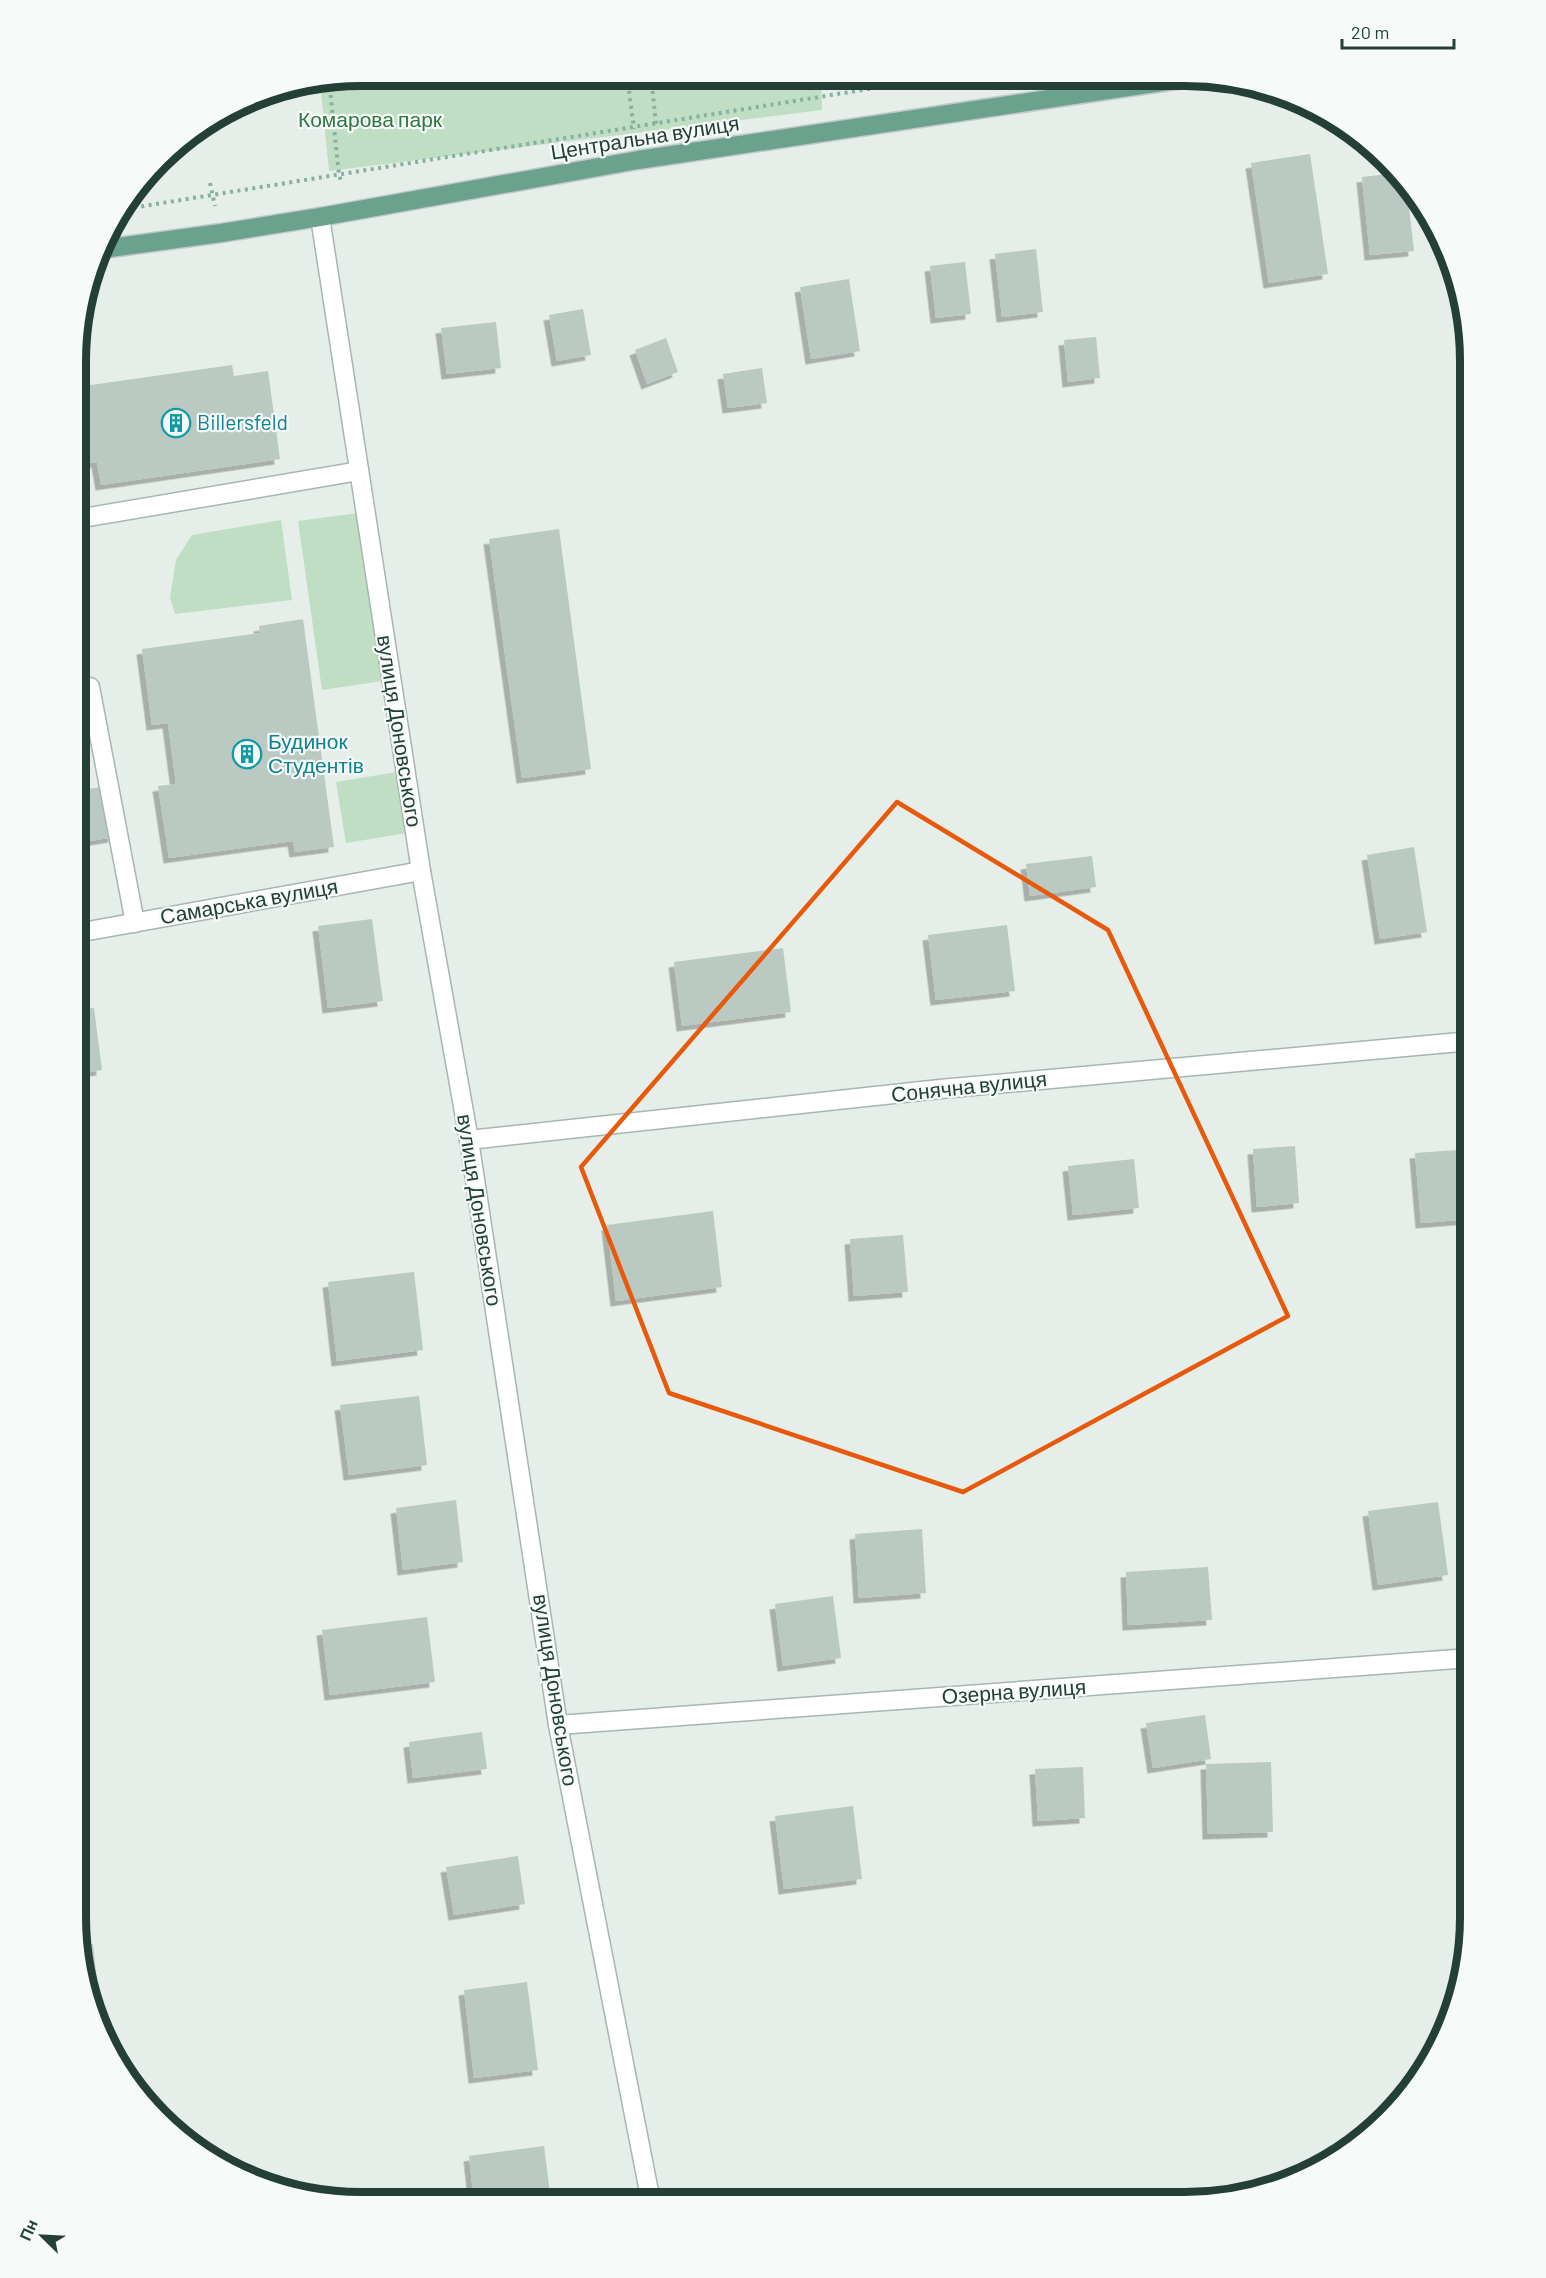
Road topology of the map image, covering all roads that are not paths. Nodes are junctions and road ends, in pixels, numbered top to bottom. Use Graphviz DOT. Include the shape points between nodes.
graph roads {
  1 [pos="1136,86"];
  2 [pos="320,217"];
  3 [pos="109,248"];
  4 [pos="359,471"];
  5 [pos="86,517"];
  6 [pos="86,687"];
  7 [pos="421,871"];
  8 [pos="135,923"];
  9 [pos="86,931"];
  10 [pos="1460,1042"];
  11 [pos="469,1140"];
  12 [pos="1460,1659"];
  13 [pos="558,1725"];
  14 [pos="649,2193"];
  1 -- 2 [label="main road, Центральна вулиця" via="638,160"];
  2 -- 3 [label="main road, Центральна вулиця"];
  2 -- 4 [label="street, вулиця Доновського"];
  4 -- 5 [label="street"];
  4 -- 7 [label="street, вулиця Доновського"];
  6 -- 8 [label="street" via="90,687"];
  7 -- 8 [label="street, Самарська вулиця"];
  7 -- 11 [label="street, вулиця Доновського"];
  8 -- 9 [label="street, Самарська вулиця"];
  10 -- 11 [label="street, Сонячна вулиця" via="940,1089"];
  11 -- 13 [label="street, вулиця Доновського"];
  12 -- 13 [label="street, Озерна вулиця"];
  13 -- 14 [label="street, вулиця Доновського"];
}
